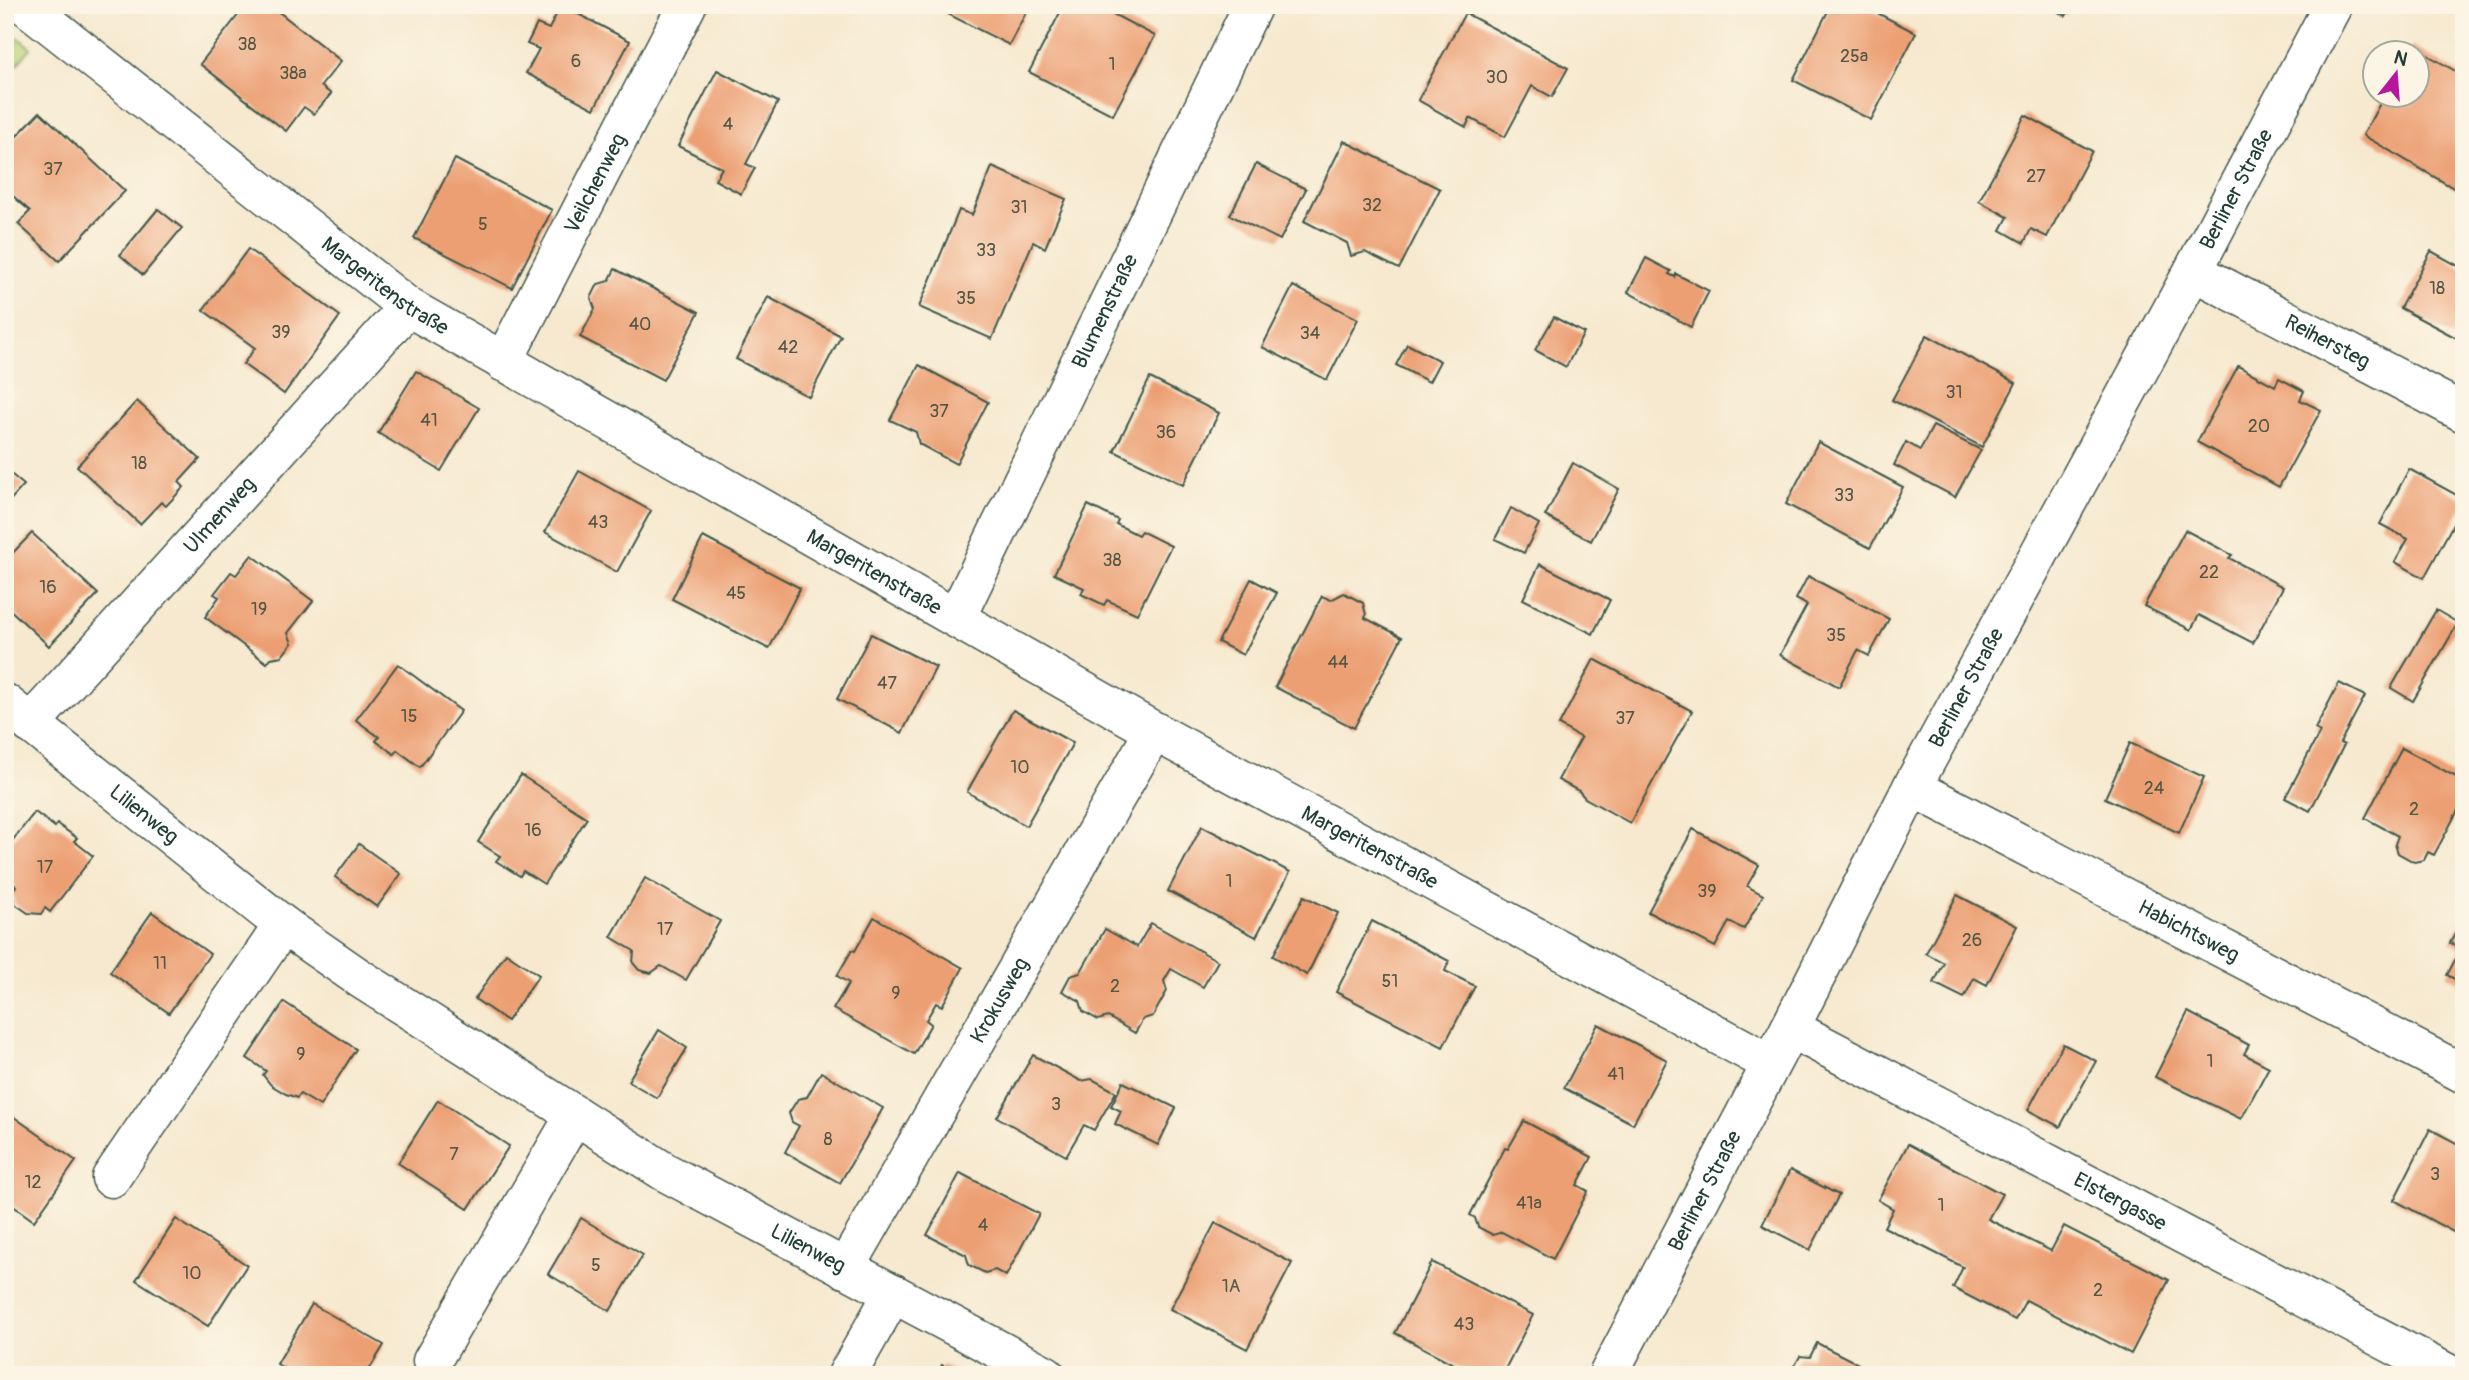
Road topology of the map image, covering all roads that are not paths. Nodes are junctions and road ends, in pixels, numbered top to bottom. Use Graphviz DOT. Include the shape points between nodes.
graph roads {
  1 [pos="25,5"];
  2 [pos="687,5"];
  3 [pos="2333,5"];
  4 [pos="1244,8"];
  5 [pos="2193,271"];
  6 [pos="408,307"];
  7 [pos="503,362"];
  8 [pos="2464,413"];
  9 [pos="956,618"];
  10 [pos="18,713"];
  11 [pos="1154,731"];
  12 [pos="1912,787"];
  13 [pos="283,925"];
  14 [pos="1790,1028"];
  15 [pos="1770,1063"];
  16 [pos="2464,1074"];
  17 [pos="575,1115"];
  18 [pos="111,1178"];
  19 [pos="845,1269"];
  20 [pos="893,1293"];
  21 [pos="432,1361"];
  22 [pos="847,1375"];
  23 [pos="1045,1375"];
  24 [pos="1608,1375"];
  25 [pos="2451,1375"];
  1 -- 6 [label="street, Margeritenstraße"];
  2 -- 7 [label="street, Veilchenweg"];
  3 -- 5 [label="street, Berliner Straße"];
  4 -- 9 [label="street, Blumenstraße"];
  5 -- 8 [label="street, Reihersteg"];
  5 -- 12 [label="street, Berliner Straße"];
  6 -- 7 [label="street, Margeritenstraße"];
  6 -- 10 [label="street, Ulmenweg"];
  7 -- 9 [label="street, Margeritenstraße"];
  9 -- 11 [label="street, Margeritenstraße"];
  10 -- 13 [label="street, Lilienweg"];
  11 -- 15 [label="street, Margeritenstraße"];
  11 -- 19 [label="street, Krokusweg"];
  12 -- 14 [label="street, Berliner Straße"];
  12 -- 16 [label="street, Habichtsweg"];
  13 -- 17 [label="street, Lilienweg"];
  13 -- 18 [label="street"];
  14 -- 15 [label="street, Berliner Straße"];
  14 -- 25 [label="street, Elstergasse"];
  15 -- 24 [label="street, Berliner Straße"];
  17 -- 19 [label="street, Lilienweg" via="665,1172"];
  17 -- 21 [label="street"];
  19 -- 20 [label="street, Lilienweg"];
  20 -- 22 [label="street"];
  20 -- 23 [label="street, Lilienweg"];
}
